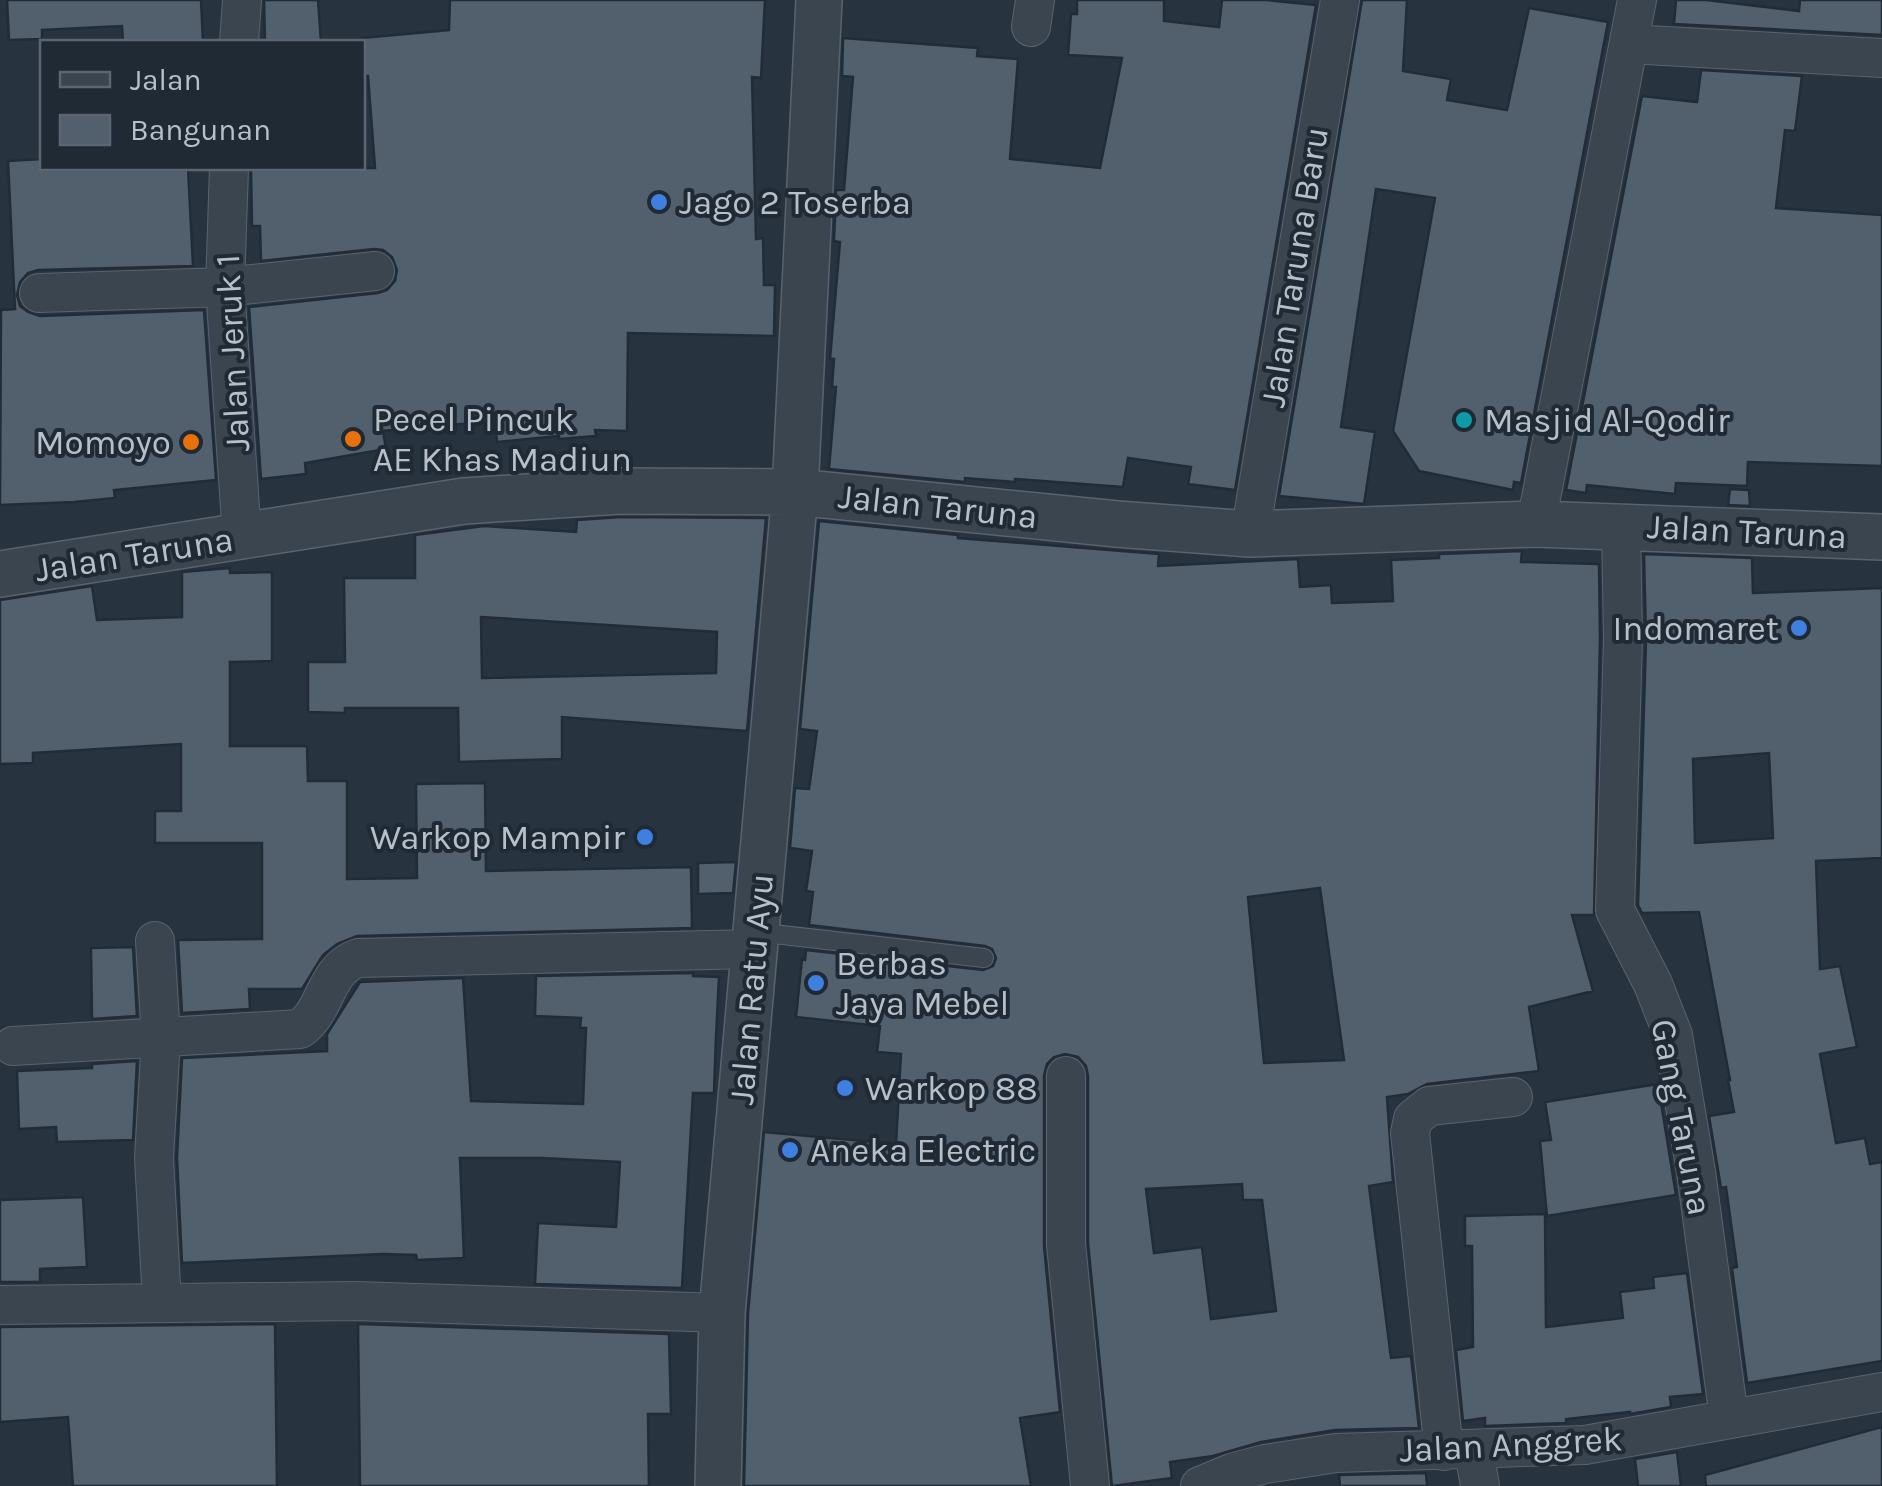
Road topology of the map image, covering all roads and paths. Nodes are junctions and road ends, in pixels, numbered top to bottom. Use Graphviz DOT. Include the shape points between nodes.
graph roads {
  1 [pos="242,0"];
  2 [pos="820,0"];
  3 [pos="1340,0"];
  4 [pos="1637,0"];
  5 [pos="239,40"];
  6 [pos="1629,44"];
  7 [pos="1882,58"];
  8 [pos="230,170"];
  9 [pos="375,272"];
  10 [pos="225,287"];
  11 [pos="39,293"];
  12 [pos="795,492"];
  13 [pos="1536,524"];
  14 [pos="1621,525"];
  15 [pos="1250,534"];
  16 [pos="1882,536"];
  17 [pos="242,538"];
  18 [pos="0,574"];
  19 [pos="155,941"];
  20 [pos="755,941"];
  21 [pos="984,958"];
  22 [pos="161,1038"];
  23 [pos="13,1046"];
  24 [pos="1066,1076"];
  25 [pos="1513,1097"];
  26 [pos="162,1303"];
  27 [pos="0,1304"];
  28 [pos="722,1313"];
  29 [pos="1882,1392"];
  30 [pos="1730,1418"];
  31 [pos="1466,1462"];
  32 [pos="1387,1469"];
  33 [pos="718,1486"];
  34 [pos="1090,1486"];
  35 [pos="1200,1486"];
  1 -- 5 [label="street"];
  2 -- 12 [label="street, Jalan Ratu Ayu"];
  3 -- 15 [label="street, Jalan Taruna Baru"];
  4 -- 6 [label="street"];
  6 -- 7 [label="street"];
  6 -- 13 [label="street"];
  8 -- 10 [label="street, Jalan Jeruk 1"];
  9 -- 10 [label="street"];
  10 -- 11 [label="street"];
  10 -- 17 [label="street, Jalan Jeruk 1"];
  12 -- 15 [label="street, Jalan Taruna"];
  12 -- 17 [label="street, Jalan Taruna" via="542,494"];
  12 -- 20 [label="street, Jalan Ratu Ayu"];
  13 -- 14 [label="street, Jalan Taruna"];
  13 -- 15 [label="street, Jalan Taruna"];
  14 -- 16 [label="street, Jalan Taruna"];
  14 -- 30 [label="street, Gang Taruna" via="1615,910 1672,1035"];
  17 -- 18 [label="street, Jalan Taruna"];
  19 -- 22 [label="street"];
  20 -- 21 [label="lane"];
  20 -- 22 [label="street" via="358,958 336,970 300,1029"];
  20 -- 28 [label="street, Jalan Ratu Ayu"];
  22 -- 23 [label="street"];
  22 -- 26 [label="street" via="154,1158"];
  24 -- 34 [label="street" via="1066,1244"];
  25 -- 31 [label="street" via="1429,1106 1413,1120 1410,1133"];
  26 -- 27 [label="street"];
  26 -- 28 [label="street" via="355,1301"];
  28 -- 33 [label="street, Jalan Ratu Ayu"];
  29 -- 30 [label="street, Jalan Anggrek"];
  30 -- 31 [label="street, Jalan Anggrek"];
  31 -- 32 [label="street, Jalan Anggrek"];
  32 -- 35 [label="street, Jalan Anggrek" via="1336,1453 1265,1464"];
}
